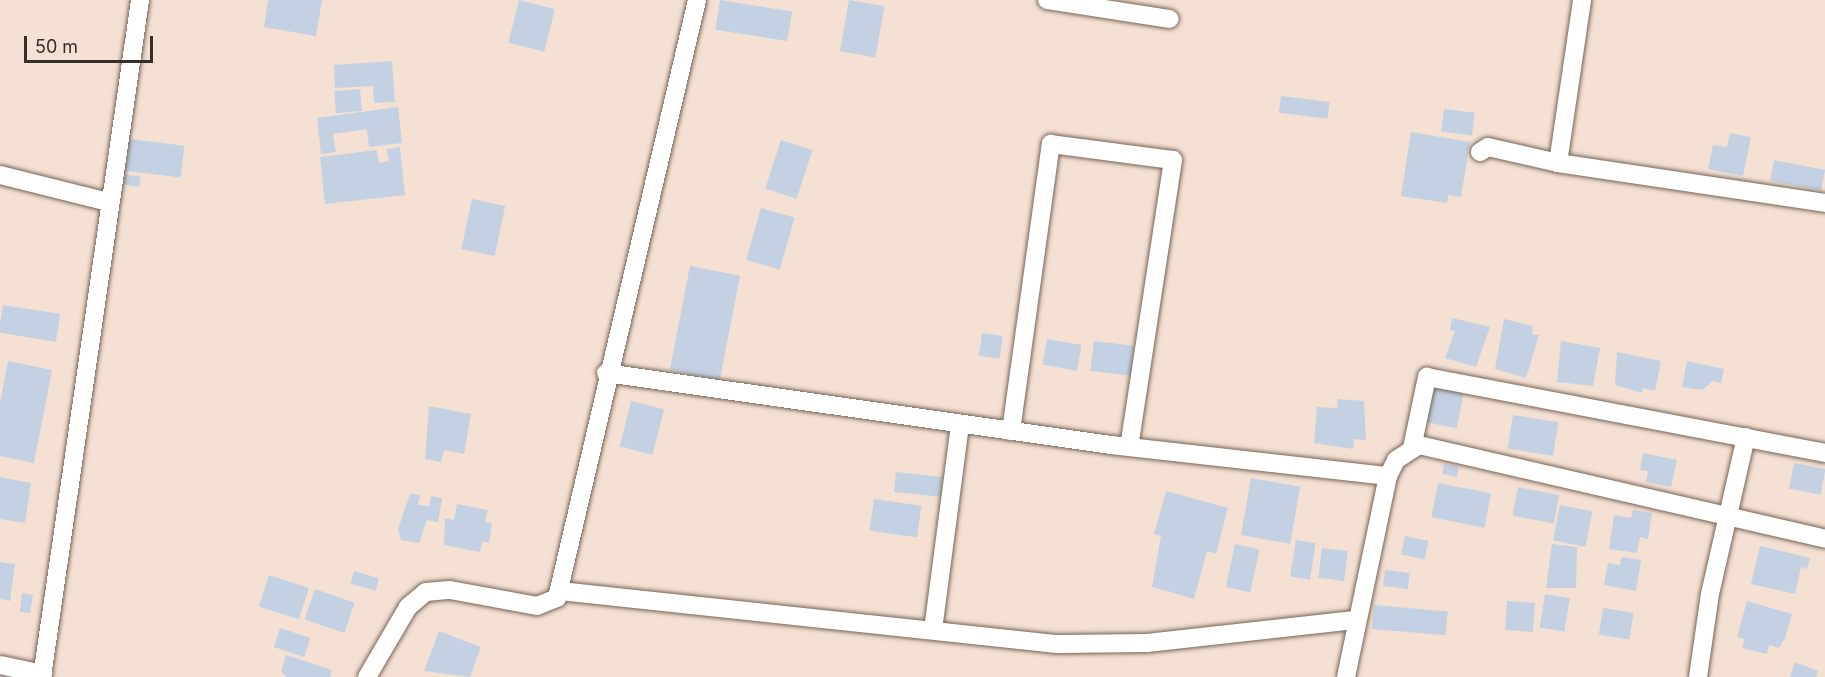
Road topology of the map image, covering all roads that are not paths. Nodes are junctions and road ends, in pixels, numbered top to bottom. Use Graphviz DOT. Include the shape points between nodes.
graph roads {
  1 [pos="140,0"];
  2 [pos="697,0"];
  3 [pos="1047,0"];
  4 [pos="1582,0"];
  5 [pos="1170,19"];
  6 [pos="1480,152"];
  7 [pos="1558,163"];
  8 [pos="0,175"];
  9 [pos="108,202"];
  10 [pos="1825,204"];
  11 [pos="606,373"];
  12 [pos="960,424"];
  13 [pos="1011,431"];
  14 [pos="1746,437"];
  15 [pos="1129,447"];
  16 [pos="1412,447"];
  17 [pos="1825,453"];
  18 [pos="1388,476"];
  19 [pos="1730,516"];
  20 [pos="1825,539"];
  21 [pos="561,584"];
  22 [pos="1354,620"];
  23 [pos="933,630"];
  24 [pos="0,665"];
  25 [pos="42,676"];
  26 [pos="367,677"];
  27 [pos="1346,677"];
  28 [pos="1698,677"];
  1 -- 9 [label="street"];
  2 -- 11 [label="street"];
  3 -- 5 [label="street"];
  4 -- 7 [label="street"];
  6 -- 7 [label="street" via="1488,147"];
  7 -- 10 [label="street"];
  8 -- 9 [label="street"];
  9 -- 25 [label="street"];
  11 -- 12 [label="street"];
  11 -- 21 [label="street"];
  12 -- 13 [label="street"];
  12 -- 23 [label="street"];
  13 -- 15 [label="street"];
  13 -- 15 [label="street" via="1051,144 1173,160"];
  14 -- 16 [label="street" via="1427,377"];
  14 -- 17 [label="street"];
  14 -- 19 [label="street"];
  15 -- 18 [label="street"];
  16 -- 18 [label="street" via="1396,460"];
  16 -- 19 [label="street" via="1427,444"];
  18 -- 22 [label="street" via="1368,585"];
  19 -- 20 [label="street"];
  19 -- 28 [label="street" via="1710,594"];
  21 -- 23 [label="street"];
  21 -- 26 [label="street" via="542,606 450,590 426,592 408,607"];
  22 -- 23 [label="street" via="1147,643 1057,644"];
  22 -- 27 [label="street"];
  24 -- 25 [label="street"];
}
